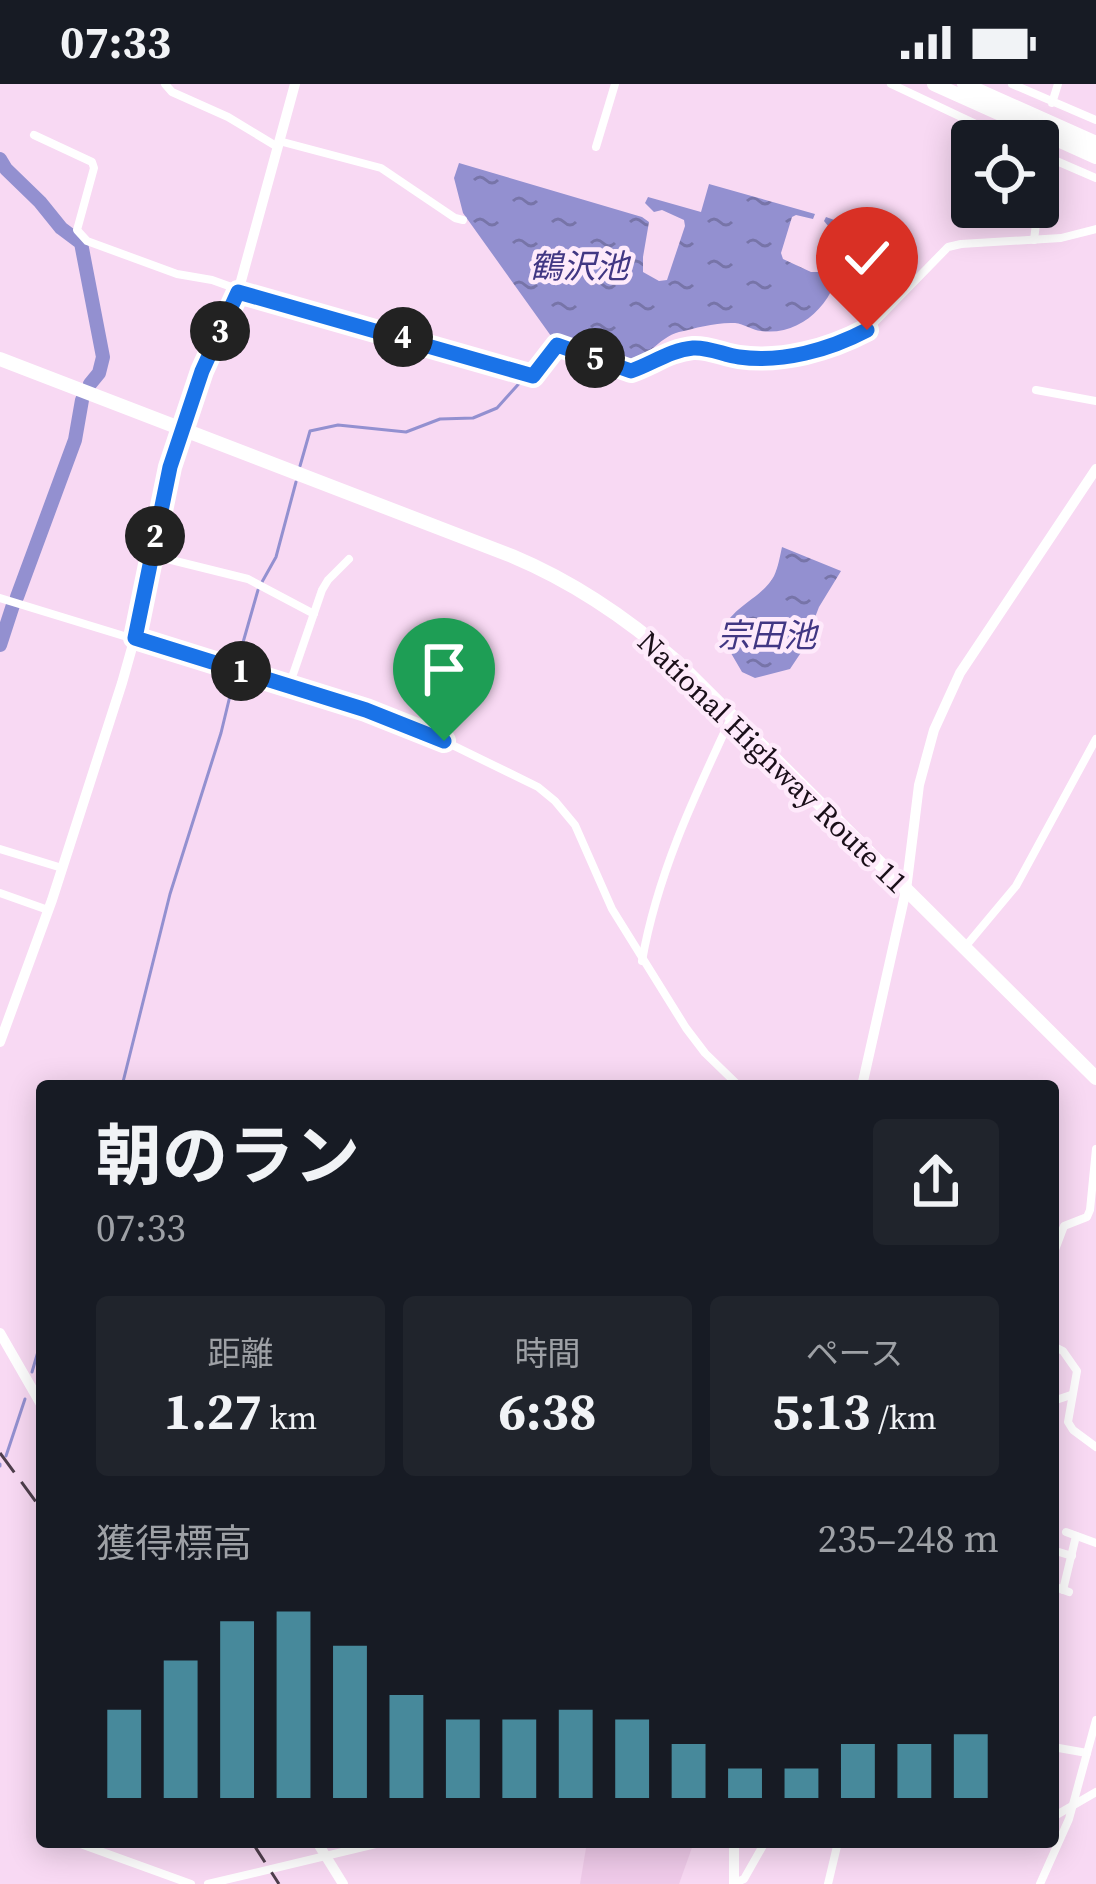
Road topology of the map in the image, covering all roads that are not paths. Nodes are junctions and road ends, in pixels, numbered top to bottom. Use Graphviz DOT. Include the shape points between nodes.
graph roads {
  1 [pos="165,84"];
  2 [pos="295,84"];
  3 [pos="615,84"];
  4 [pos="890,84"];
  5 [pos="934,84"];
  6 [pos="964,84"];
  7 [pos="1012,84"];
  8 [pos="1058,84"];
  9 [pos="1051,103"];
  10 [pos="1046,113"];
  11 [pos="967,120"];
  12 [pos="1096,120"];
  13 [pos="34,135"];
  14 [pos="1096,143"];
  15 [pos="277,144"];
  16 [pos="596,147"];
  17 [pos="1096,157"];
  18 [pos="1059,162"];
  19 [pos="1096,178"];
  20 [pos="463,220"];
  21 [pos="1035,228"];
  22 [pos="1096,229"];
  23 [pos="1034,240"];
  24 [pos="238,292"];
  25 [pos="0,359"];
  26 [pos="1036,390"];
  27 [pos="1096,401"];
  28 [pos="184,430"];
  29 [pos="1096,469"];
  30 [pos="151,555"];
  31 [pos="349,560"];
  32 [pos="0,598"];
  33 [pos="314,614"];
  34 [pos="135,638"];
  35 [pos="289,686"];
  36 [pos="731,717"];
  37 [pos="1096,739"];
  38 [pos="0,849"];
  39 [pos="62,868"];
  40 [pos="906,890"];
  41 [pos="0,893"];
  42 [pos="48,910"];
  43 [pos="964,948"];
  44 [pos="642,961"];
  45 [pos="6,1007"];
  46 [pos="0,1042"];
  47 [pos="1096,1078"];
  48 [pos="733,1080"];
  49 [pos="863,1080"];
  50 [pos="1096,1149"];
  51 [pos="1059,1239"];
  52 [pos="0,1333"];
  53 [pos="1059,1349"];
  54 [pos="1072,1394"];
  55 [pos="36,1396"];
  56 [pos="1059,1399"];
  57 [pos="1096,1447"];
  58 [pos="1096,1544"];
  59 [pos="1059,1552"];
  60 [pos="1072,1556"];
  61 [pos="1062,1590"];
  62 [pos="1096,1720"];
  63 [pos="1059,1749"];
  64 [pos="1087,1753"];
  65 [pos="1096,1792"];
  66 [pos="1072,1807"];
  67 [pos="1059,1814"];
  68 [pos="1059,1841"];
  69 [pos="92,1848"];
  70 [pos="321,1848"];
  71 [pos="359,1848"];
  72 [pos="734,1848"];
  73 [pos="762,1848"];
  74 [pos="837,1848"];
  75 [pos="1056,1848"];
  76 [pos="326,1856"];
  77 [pos="251,1879"];
  78 [pos="191,1884"];
  79 [pos="208,1884"];
  80 [pos="344,1884"];
  81 [pos="734,1884"];
  82 [pos="828,1884"];
  83 [pos="1040,1884"];
  1 -- 15 [label="street"];
  2 -- 15 [label="street"];
  3 -- 16 [label="street"];
  4 -- 11 [label="street"];
  5 -- 17 [label="highway"];
  6 -- 14 [label="highway"];
  7 -- 9 [label="street"];
  8 -- 9 [label="street"];
  9 -- 10 [label="street"];
  9 -- 12 [label="street"];
  13 -- 24 [label="street" via="92,162 77,230 87,241"];
  15 -- 20 [label="street" via="381,168"];
  15 -- 24 [label="street"];
  18 -- 19 [label="street"];
  21 -- 23 [label="street"];
  22 -- 23 [label="street"];
  23 -- 24 [label="street" via="948,247 877,323 851,338 779,360 697,348 631,371 557,345 533,376"];
  24 -- 28 [label="street"];
  25 -- 28 [label="highway, National Highway Route 11"];
  26 -- 27 [label="street"];
  28 -- 30 [label="street"];
  28 -- 36 [label="highway, National Highway Route 11" via="561,579 656,643"];
  29 -- 40 [label="street" via="950,693 923,767"];
  30 -- 33 [label="street" via="248,579"];
  30 -- 34 [label="street"];
  31 -- 33 [label="street" via="328,580"];
  32 -- 34 [label="street"];
  33 -- 35 [label="street"];
  34 -- 35 [label="street"];
  34 -- 39 [label="street"];
  35 -- 44 [label="street" via="444,741 555,801 575,825"];
  36 -- 40 [label="highway, National Highway Route 11"];
  36 -- 44 [label="street" via="658,887"];
  37 -- 43 [label="street" via="1016,886"];
  38 -- 39 [label="street"];
  39 -- 42 [label="street"];
  40 -- 43 [label="highway, National Highway Route 11"];
  40 -- 49 [label="street"];
  41 -- 42 [label="street"];
  42 -- 45 [label="street"];
  43 -- 47 [label="highway, National Highway Route 11"];
  44 -- 48 [label="street" via="705,1054"];
  45 -- 46 [label="street"];
  50 -- 51 [label="street" via="1090,1210 1064,1226"];
  52 -- 55 [label="street"];
  53 -- 54 [label="street" via="1078,1374"];
  54 -- 56 [label="street"];
  54 -- 57 [label="street" via="1068,1422"];
  58 -- 60 [label="street" via="1071,1534"];
  59 -- 60 [label="street"];
  60 -- 61 [label="street"];
  62 -- 64 [label="street"];
  63 -- 64 [label="street"];
  64 -- 66 [label="street"];
  65 -- 66 [label="street"];
  66 -- 67 [label="street"];
  66 -- 68 [label="street"];
  69 -- 78 [label="street"];
  70 -- 76 [label="street"];
  71 -- 76 [label="street"];
  72 -- 81 [label="street"];
  73 -- 81 [label="street"];
  74 -- 82 [label="street"];
  75 -- 83 [label="street"];
  76 -- 77 [label="street"];
  76 -- 80 [label="street"];
  77 -- 79 [label="street"];
}
